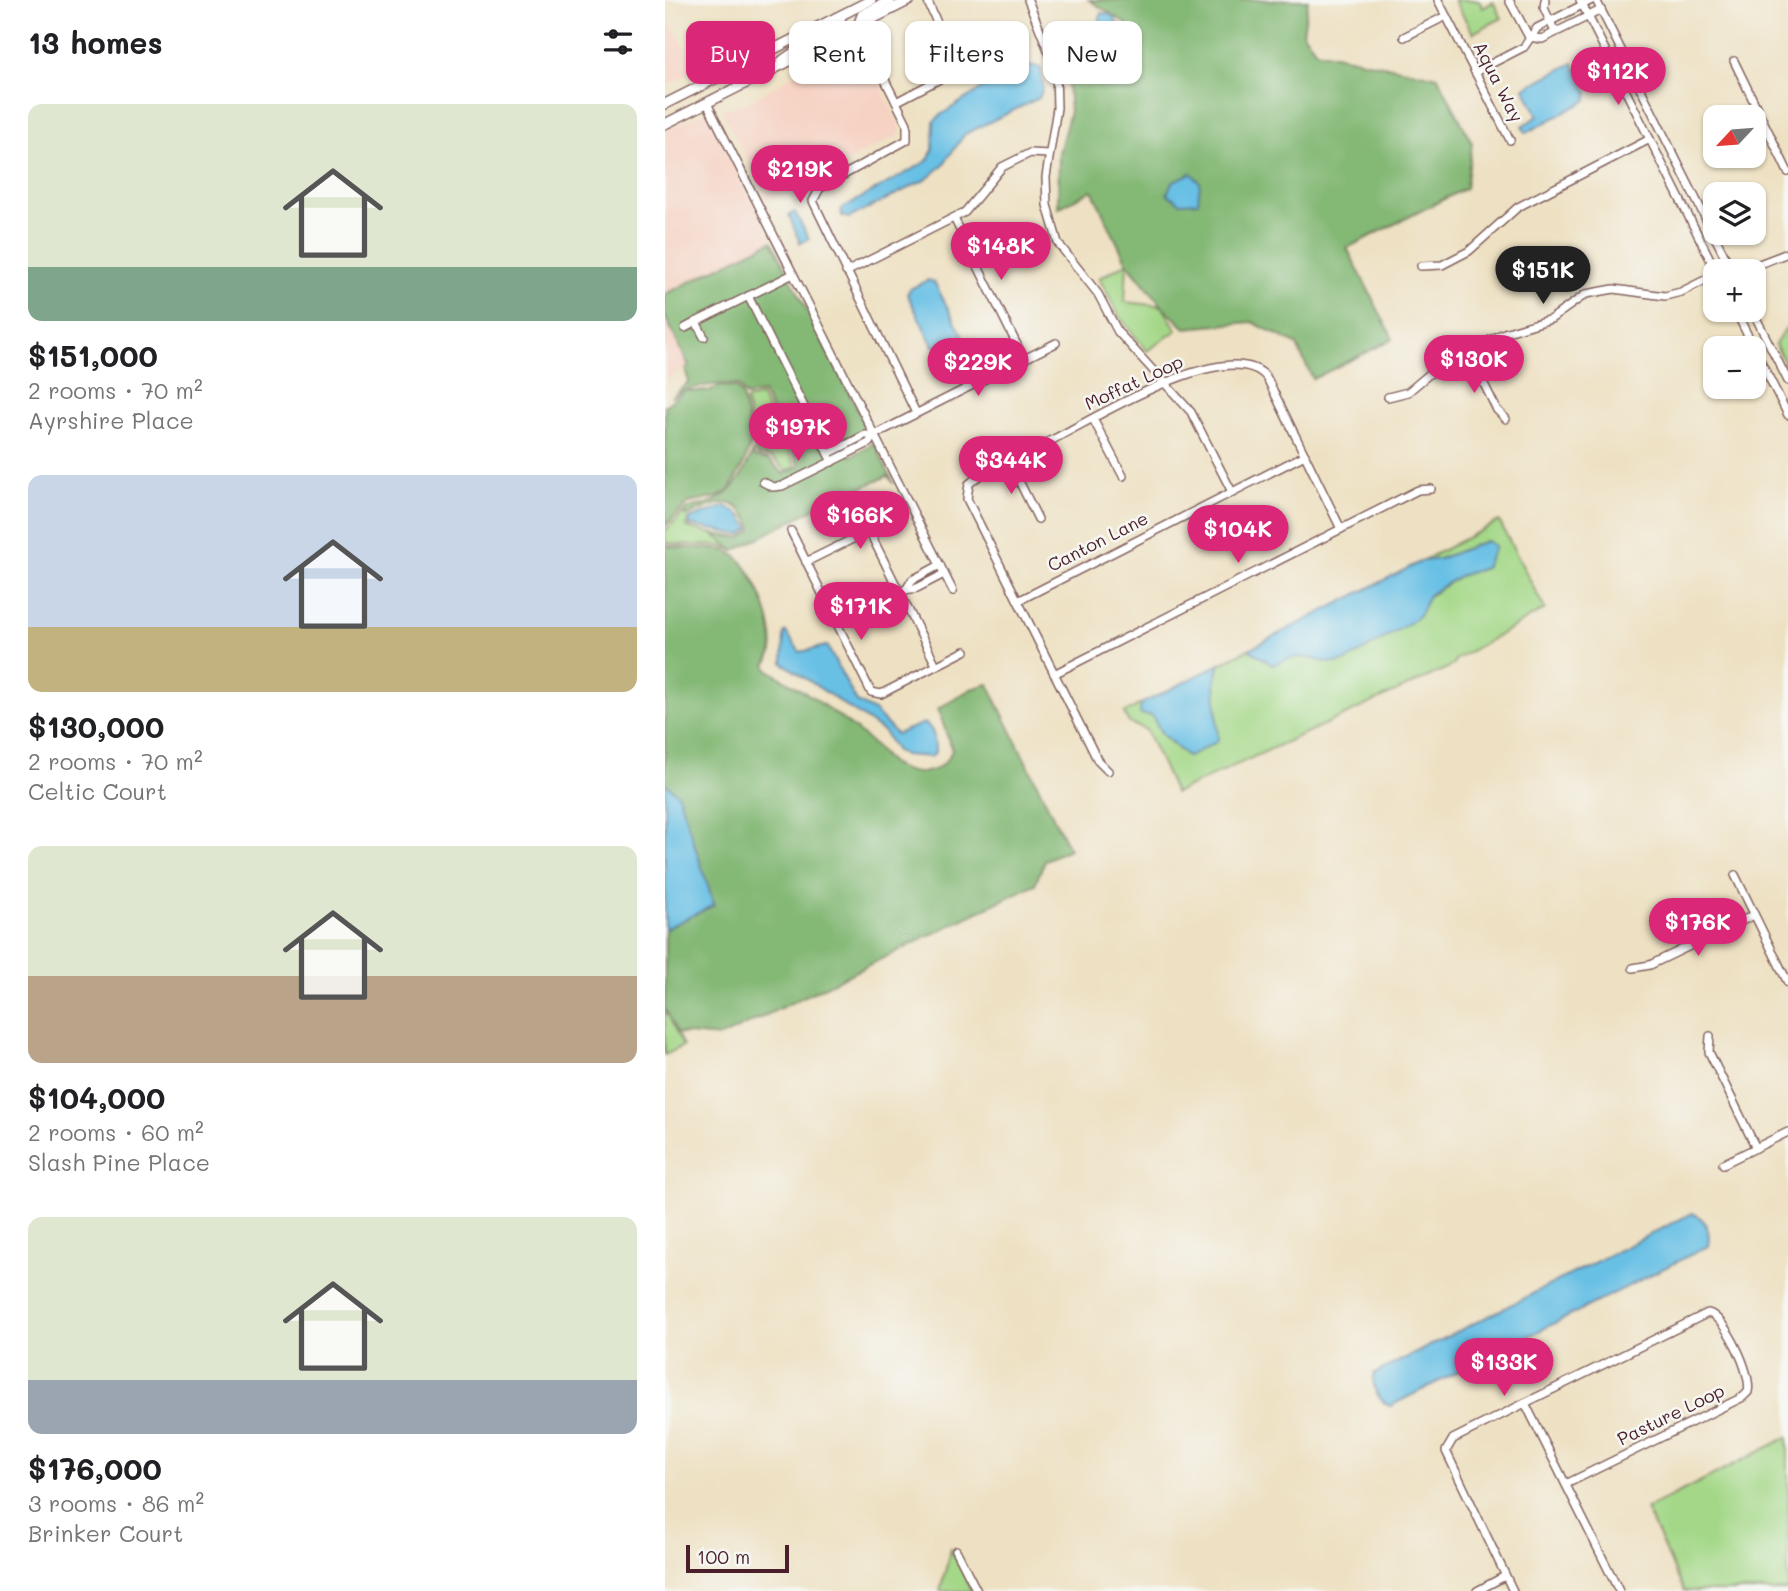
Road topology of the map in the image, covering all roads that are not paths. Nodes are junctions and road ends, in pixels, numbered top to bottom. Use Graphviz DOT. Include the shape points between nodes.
graph roads {
  1 [pos="871,0"];
  2 [pos="891,0"];
  3 [pos="910,0"];
  4 [pos="927,0"];
  5 [pos="1028,0"];
  6 [pos="1439,0"];
  7 [pos="1509,0"];
  8 [pos="1545,0"];
  9 [pos="1594,0"];
  10 [pos="1581,2"];
  11 [pos="1601,10"];
  12 [pos="842,15"];
  13 [pos="1446,16"];
  14 [pos="1588,16"];
  15 [pos="860,21"];
  16 [pos="868,21"];
  17 [pos="1549,22"];
  18 [pos="1555,32"];
  19 [pos="1404,37"];
  20 [pos="1529,37"];
  21 [pos="1734,61"];
  22 [pos="775,67"];
  23 [pos="1475,72"];
  24 [pos="744,84"];
  25 [pos="887,84"];
  26 [pos="896,102"];
  27 [pos="708,103"];
  28 [pos="665,104"];
  29 [pos="665,124"];
  30 [pos="1650,139"];
  31 [pos="1510,140"];
  32 [pos="1049,154"];
  33 [pos="1788,172"];
  34 [pos="954,218"];
  35 [pos="1788,253"];
  36 [pos="1708,259"];
  37 [pos="1726,259"];
  38 [pos="1766,261"];
  39 [pos="1420,266"];
  40 [pos="846,272"];
  41 [pos="793,274"];
  42 [pos="1703,279"];
  43 [pos="748,296"];
  44 [pos="696,322"];
  45 [pos="1741,322"];
  46 [pos="1758,322"];
  47 [pos="685,328"];
  48 [pos="704,337"];
  49 [pos="1056,343"];
  50 [pos="1468,352"];
  51 [pos="1024,359"];
  52 [pos="1788,381"];
  53 [pos="1165,382"];
  54 [pos="1388,397"];
  55 [pos="916,413"];
  56 [pos="1788,415"];
  57 [pos="1093,419"];
  58 [pos="1506,419"];
  59 [pos="874,435"];
  60 [pos="850,443"];
  61 [pos="854,451"];
  62 [pos="828,454"];
  63 [pos="1305,455"];
  64 [pos="1009,461"];
  65 [pos="832,462"];
  66 [pos="1123,476"];
  67 [pos="763,482"];
  68 [pos="1431,489"];
  69 [pos="1232,492"];
  70 [pos="901,515"];
  71 [pos="1038,519"];
  72 [pos="1341,529"];
  73 [pos="791,531"];
  74 [pos="869,531"];
  75 [pos="806,562"];
  76 [pos="940,565"];
  77 [pos="924,574"];
  78 [pos="944,575"];
  79 [pos="916,578"];
  80 [pos="924,584"];
  81 [pos="903,590"];
  82 [pos="953,591"];
  83 [pos="1018,601"];
  84 [pos="965,651"];
  85 [pos="936,666"];
  86 [pos="1053,674"];
  87 [pos="1108,771"];
  88 [pos="1735,876"];
  89 [pos="1754,915"];
  90 [pos="1633,968"];
  91 [pos="1788,983"];
  92 [pos="1710,1036"];
  93 [pos="1788,1132"];
  94 [pos="1756,1148"];
  95 [pos="1723,1164"];
  96 [pos="1525,1403"];
  97 [pos="1566,1485"];
  98 [pos="956,1550"];
  99 [pos="1505,1576"];
  100 [pos="1486,1589"];
  101 [pos="1511,1589"];
  102 [pos="977,1591"];
  103 [pos="1477,1591"];
  104 [pos="1501,1591"];
  105 [pos="1619,1591"];
  1 -- 12 [label="main road"];
  2 -- 15 [label="main road" via="862,15"];
  3 -- 16 [label="main road"];
  4 -- 26 [label="street" via="956,66"];
  5 -- 32 [label="street" via="1056,70 1057,108"];
  6 -- 13 [label="street, Aqua Way"];
  7 -- 20 [label="street"];
  8 -- 17 [label="street"];
  9 -- 10 [label="street"];
  9 -- 11 [label="street"];
  10 -- 14 [label="street"];
  10 -- 17 [label="street"];
  11 -- 14 [label="street"];
  11 -- 37 [label="street"];
  12 -- 22 [label="main road" via="837,26 799,47"];
  12 -- 28 [label="main road"];
  13 -- 19 [label="street"];
  13 -- 23 [label="street, Aqua Way"];
  14 -- 18 [label="street"];
  14 -- 30 [label="street"];
  17 -- 18 [label="street"];
  17 -- 20 [label="street"];
  18 -- 20 [label="street" via="1542,39"];
  20 -- 23 [label="street" via="1524,47"];
  21 -- 33 [label="street"];
  23 -- 31 [label="street, Aqua Way"];
  24 -- 27 [label="main road"];
  25 -- 26 [label="street"];
  26 -- 40 [label="street" via="907,124 907,140 814,194 815,209"];
  27 -- 29 [label="main road"];
  27 -- 41 [label="street"];
  30 -- 36 [label="street"];
  30 -- 39 [label="street" via="1518,207 1469,251 1442,265"];
  32 -- 34 [label="street" via="1030,153 1002,167 973,207"];
  32 -- 53 [label="street" via="1047,205 1058,243 1098,294 1118,332"];
  34 -- 40 [label="street"];
  34 -- 51 [label="street"];
  35 -- 38 [label="street"];
  40 -- 55 [label="street"];
  41 -- 43 [label="street"];
  41 -- 59 [label="street"];
  42 -- 50 [label="street" via="1665,296 1599,290 1575,300 1551,319 1515,328"];
  43 -- 44 [label="street"];
  43 -- 62 [label="street"];
  44 -- 47 [label="street"];
  44 -- 48 [label="street"];
  45 -- 56 [label="street"];
  46 -- 52 [label="street"];
  49 -- 51 [label="street"];
  50 -- 54 [label="street" via="1440,365 1408,393"];
  50 -- 58 [label="street"];
  51 -- 55 [label="street"];
  53 -- 57 [label="street, Moffat Loop"];
  53 -- 63 [label="street, Moffat Loop" via="1211,367 1259,368"];
  53 -- 69 [label="street" via="1191,412"];
  55 -- 59 [label="street"];
  57 -- 64 [label="street, Moffat Loop"];
  57 -- 66 [label="street"];
  59 -- 60 [label="street"];
  59 -- 61 [label="street"];
  59 -- 76 [label="street"];
  60 -- 61 [label="street"];
  60 -- 62 [label="street"];
  61 -- 65 [label="street"];
  62 -- 65 [label="street"];
  63 -- 69 [label="street, Canton Lane"];
  63 -- 72 [label="street, Moffat Loop"];
  64 -- 71 [label="street"];
  64 -- 83 [label="street, Moffat Loop" via="973,480 965,492"];
  65 -- 67 [label="street" via="782,486"];
  68 -- 72 [label="street" via="1418,490"];
  69 -- 83 [label="street, Canton Lane"];
  70 -- 74 [label="street"];
  72 -- 86 [label="street"];
  73 -- 75 [label="street"];
  74 -- 75 [label="street"];
  74 -- 81 [label="street"];
  75 -- 85 [label="street" via="871,692 881,694"];
  76 -- 77 [label="street"];
  76 -- 78 [label="street"];
  77 -- 79 [label="street"];
  77 -- 80 [label="street"];
  78 -- 80 [label="street"];
  78 -- 82 [label="street"];
  79 -- 80 [label="street"];
  79 -- 81 [label="street"];
  80 -- 81 [label="street"];
  81 -- 85 [label="street"];
  83 -- 86 [label="street, Moffat Loop"];
  84 -- 85 [label="street"];
  86 -- 87 [label="street, Moffat Loop" via="1098,761"];
  88 -- 89 [label="street"];
  89 -- 90 [label="street" via="1650,965"];
  89 -- 91 [label="street"];
  92 -- 94 [label="street" via="1709,1052"];
  93 -- 94 [label="street"];
  94 -- 95 [label="street"];
  96 -- 97 [label="street"];
  96 -- 97 [label="street, Pasture Loop" via="1708,1313 1720,1319 1749,1377 1743,1397"];
  96 -- 99 [label="street" via="1453,1439 1446,1451"];
  97 -- 105 [label="street"];
  98 -- 102 [label="street"];
  99 -- 100 [label="street"];
  99 -- 101 [label="street"];
  100 -- 103 [label="street"];
  101 -- 104 [label="street"];
}
